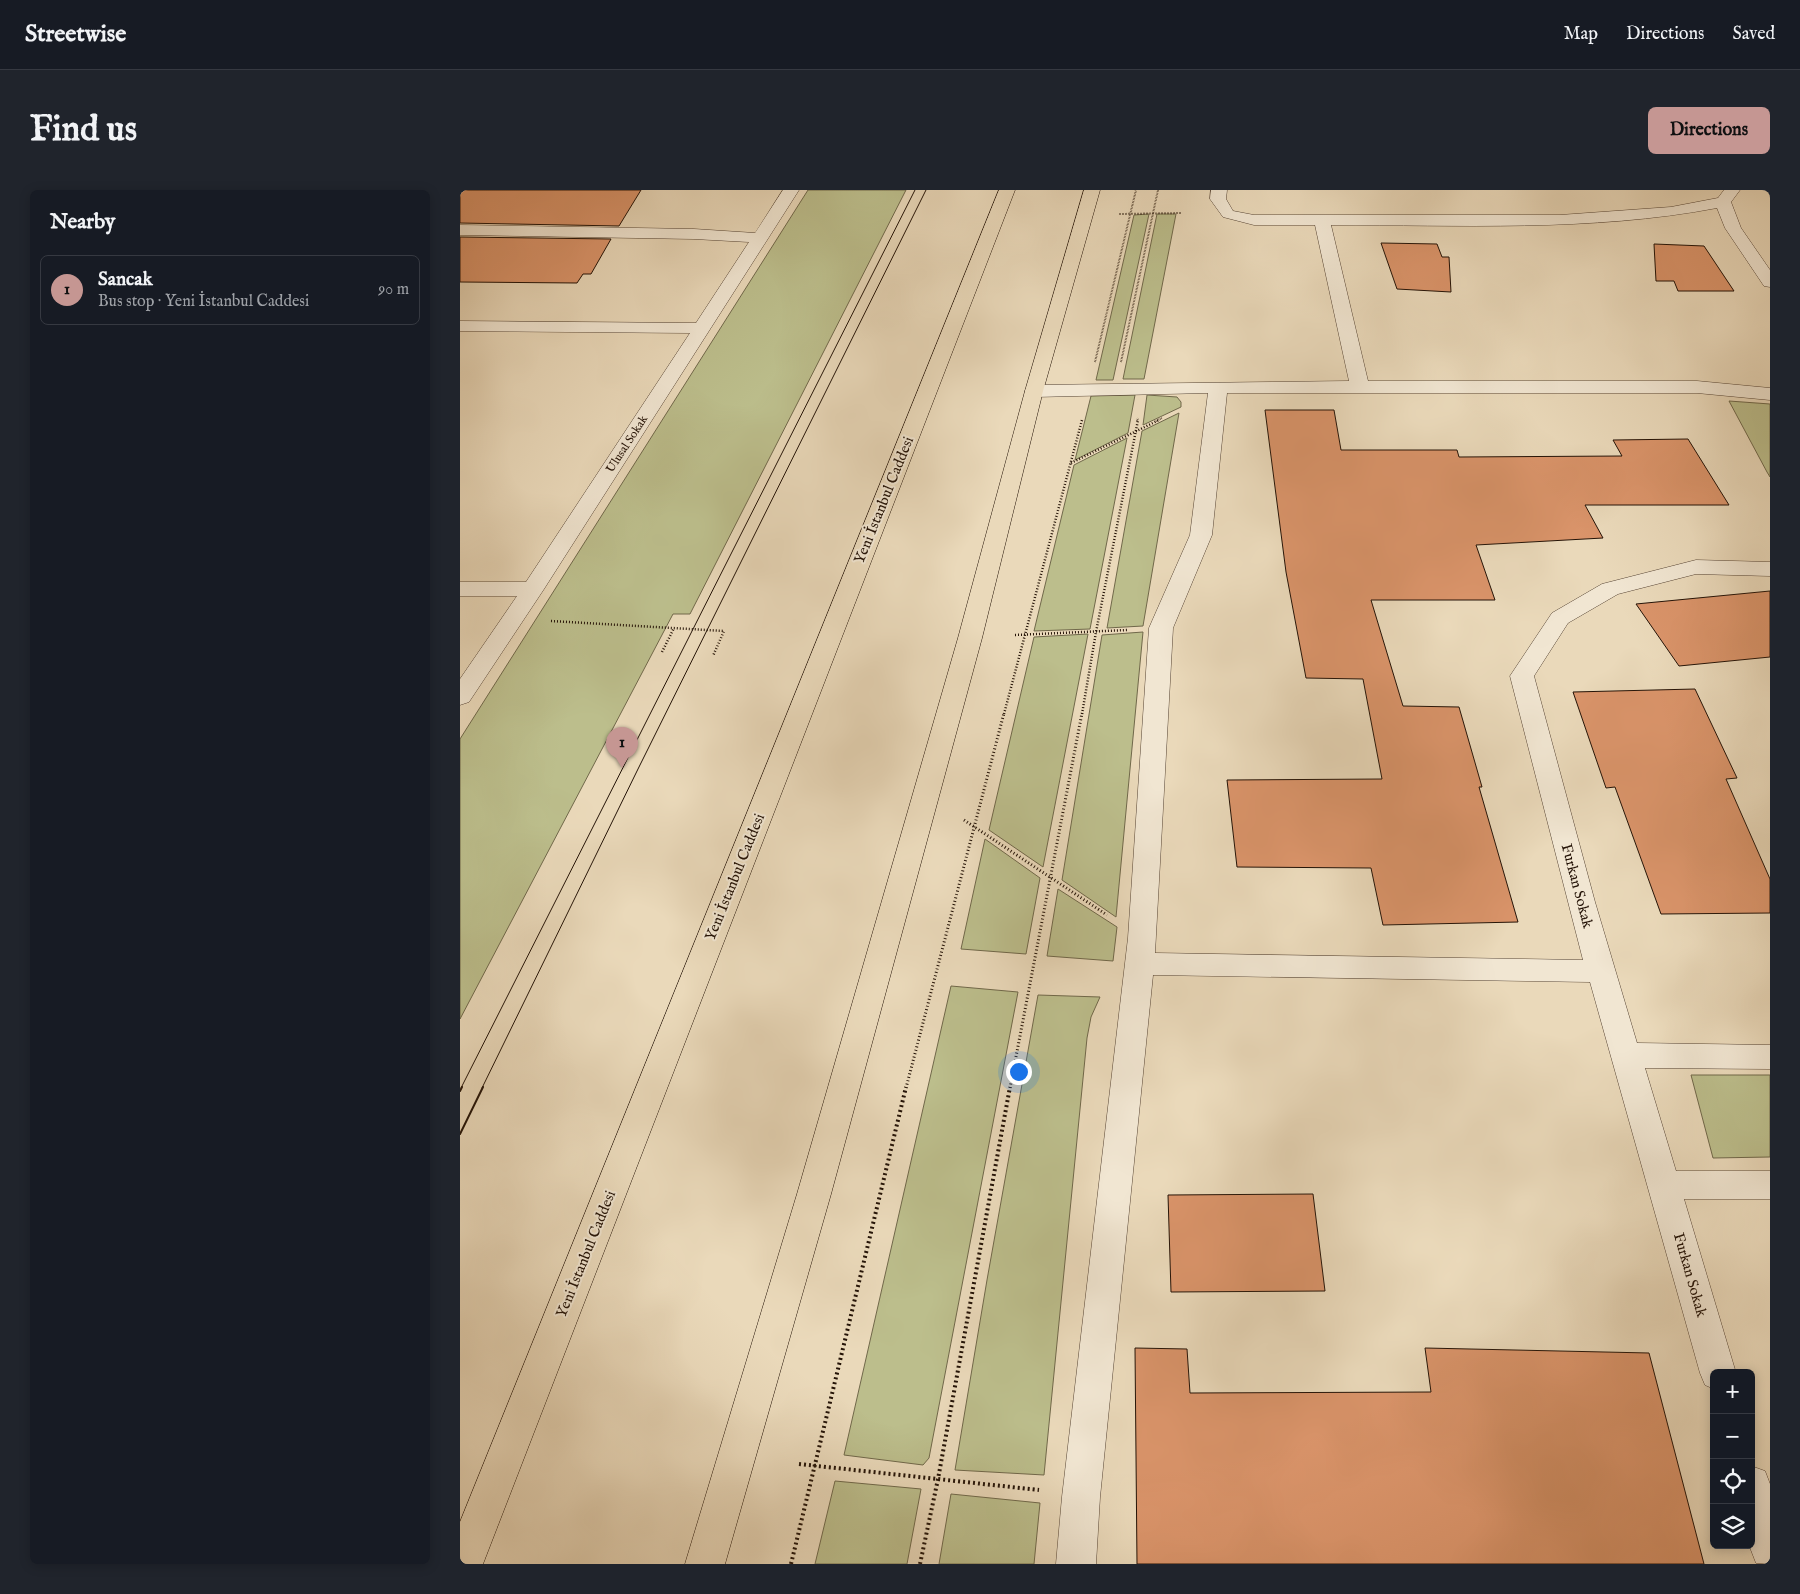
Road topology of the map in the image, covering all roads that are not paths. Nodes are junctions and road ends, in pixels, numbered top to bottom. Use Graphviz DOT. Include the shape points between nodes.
graph roads {
  1 [pos="791,190"];
  2 [pos="1007,190"];
  3 [pos="1092,190"];
  4 [pos="1219,190"];
  5 [pos="1727,196"];
  6 [pos="1322,220"];
  7 [pos="460,230"];
  8 [pos="760,238"];
  9 [pos="1770,282"];
  10 [pos="460,326"];
  11 [pos="702,328"];
  12 [pos="1360,386"];
  13 [pos="1218,389"];
  14 [pos="1034,391"];
  15 [pos="1770,394"];
  16 [pos="1770,568"];
  17 [pos="460,589"];
  18 [pos="533,589"];
  19 [pos="460,696"];
  20 [pos="1140,951"];
  21 [pos="1601,972"];
  22 [pos="1625,1055"];
  23 [pos="1770,1057"];
  24 [pos="1663,1185"];
  25 [pos="1770,1185"];
  26 [pos="1717,1369"];
  27 [pos="1755,1498"];
  28 [pos="1770,1549"];
  29 [pos="463,1564"];
  30 [pos="705,1564"];
  31 [pos="1076,1564"];
  1 -- 8 [label="street, Ulusal Sokak"];
  2 -- 29 [label="highway, Yeni İstanbul Caddesi"];
  3 -- 14 [label="highway"];
  4 -- 6 [label="street" via="1218,199 1228,214 1254,220"];
  5 -- 6 [label="street" via="1671,212 1560,220"];
  5 -- 9 [label="street" via="1733,228"];
  6 -- 12 [label="street"];
  7 -- 8 [label="street"];
  8 -- 11 [label="street, Ulusal Sokak"];
  10 -- 11 [label="street"];
  11 -- 18 [label="street, Ulusal Sokak"];
  12 -- 13 [label="street"];
  12 -- 15 [label="street" via="1697,387"];
  13 -- 14 [label="street"];
  13 -- 20 [label="street" via="1201,535 1161,628"];
  14 -- 30 [label="highway" via="967,648 833,1127"];
  16 -- 21 [label="street, Furkan Sokak" via="1696,567 1610,589 1560,618 1522,676"];
  17 -- 18 [label="street"];
  18 -- 19 [label="street, Ulusal Sokak"];
  20 -- 21 [label="street"];
  20 -- 31 [label="street"];
  21 -- 22 [label="street, Furkan Sokak"];
  22 -- 23 [label="street"];
  22 -- 24 [label="street, Furkan Sokak"];
  24 -- 25 [label="street"];
  24 -- 26 [label="street, Furkan Sokak"];
  27 -- 28 [label="street"];
}
